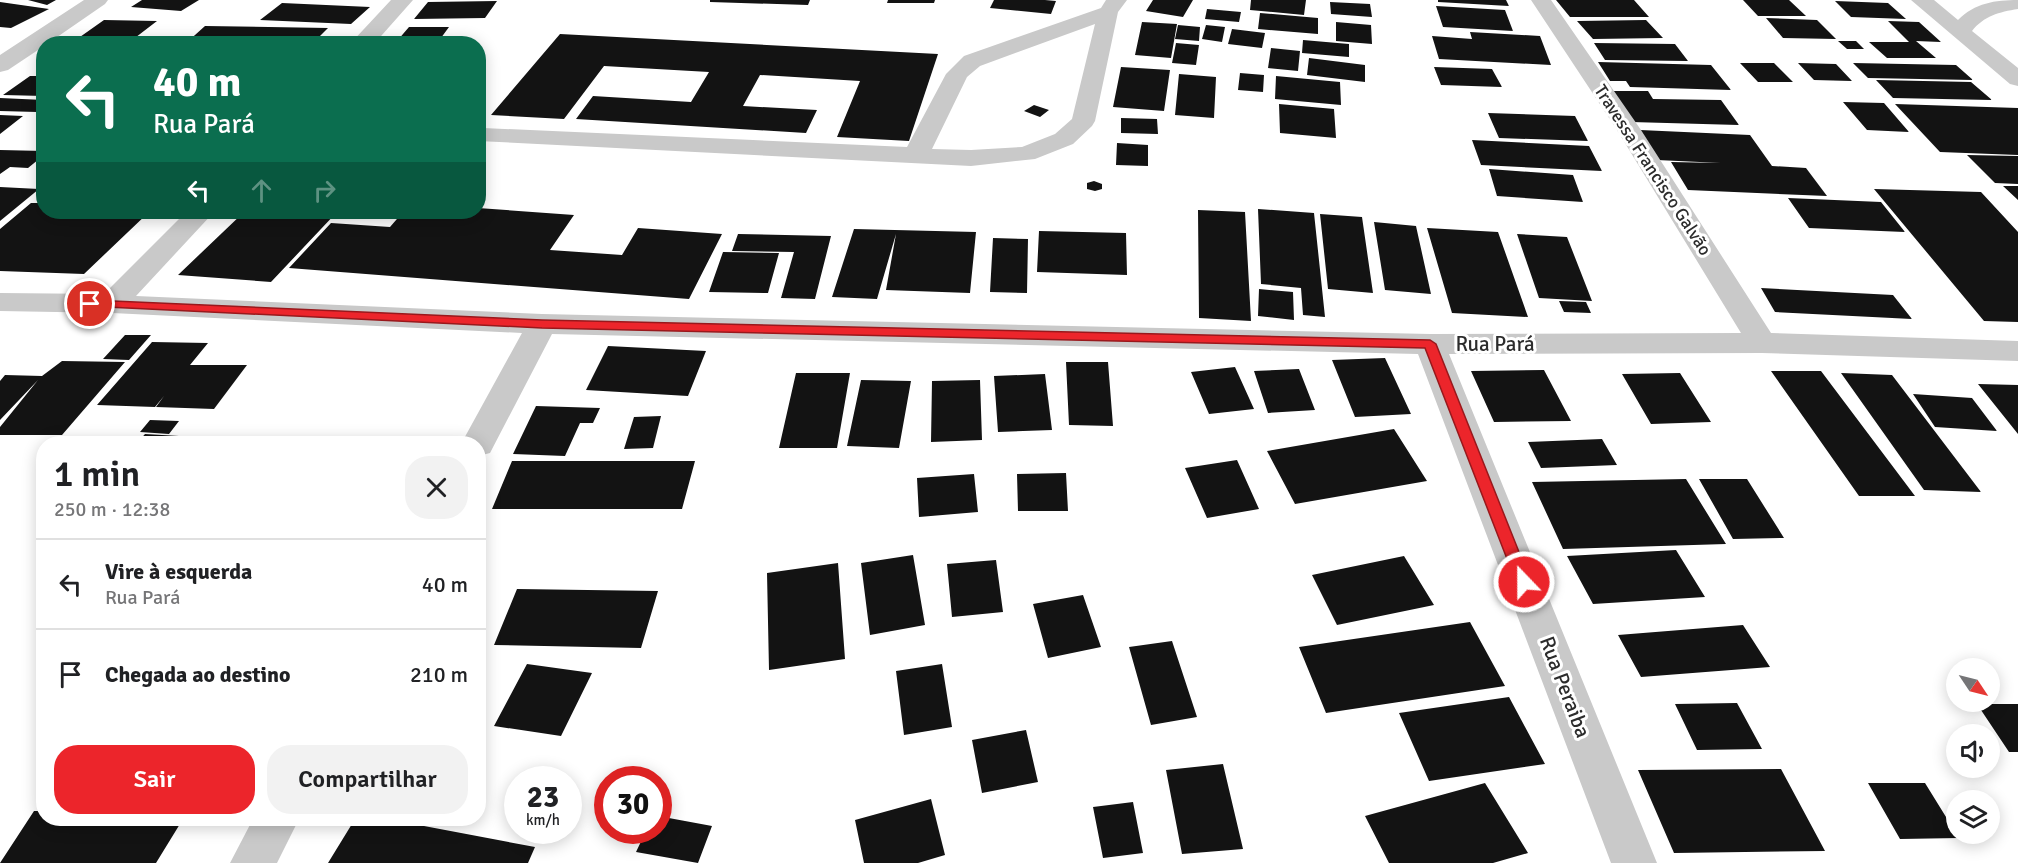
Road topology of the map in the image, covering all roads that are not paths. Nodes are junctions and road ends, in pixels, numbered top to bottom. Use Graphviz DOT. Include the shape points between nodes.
graph roads {
  1 [pos="98,0"];
  2 [pos="403,0"];
  3 [pos="1541,0"];
  4 [pos="1922,0"];
  5 [pos="2018,3"];
  6 [pos="1112,6"];
  7 [pos="1961,32"];
  8 [pos="44,36"];
  9 [pos="369,36"];
  10 [pos="36,41"];
  11 [pos="0,65"];
  12 [pos="2018,79"];
  13 [pos="486,135"];
  14 [pos="915,155"];
  15 [pos="194,219"];
  16 [pos="0,302"];
  17 [pos="112,304"];
  18 [pos="542,324"];
  19 [pos="1762,343"];
  20 [pos="1430,344"];
  21 [pos="2018,351"];
  22 [pos="482,436"];
  23 [pos="273,826"];
  24 [pos="254,863"];
  25 [pos="1634,863"];
  1 -- 8 [label="street"];
  2 -- 9 [label="street"];
  3 -- 19 [label="street, Travessa Francisco Galvão" via="1629,130"];
  4 -- 7 [label="street"];
  5 -- 7 [label="street" via="1988,9 1969,19"];
  6 -- 14 [label="street" via="972,61 957,74"];
  6 -- 14 [label="street" via="1083,121 1064,139 1026,154 971,158"];
  7 -- 12 [label="street"];
  10 -- 11 [label="street"];
  13 -- 14 [label="street"];
  15 -- 17 [label="street"];
  16 -- 17 [label="street, Rua Pará"];
  17 -- 18 [label="street, Rua Pará"];
  18 -- 20 [label="street, Rua Pará"];
  18 -- 22 [label="street"];
  19 -- 20 [label="street, Rua Pará"];
  19 -- 21 [label="street, Rua Pará"];
  20 -- 25 [label="street, Rua Peraiba"];
  23 -- 24 [label="street"];
}
